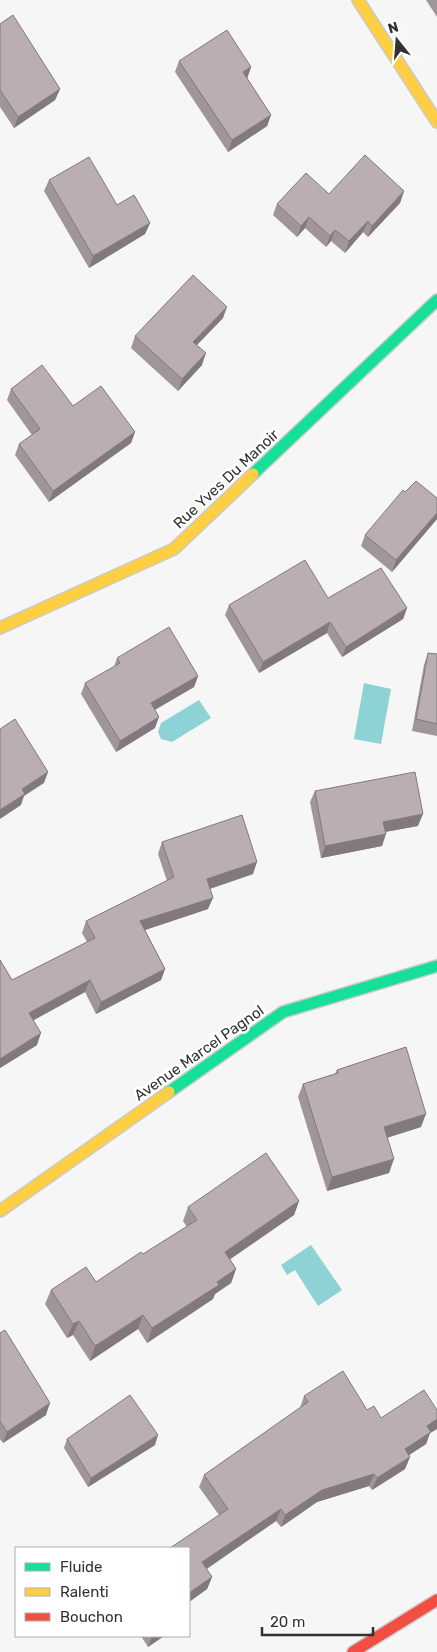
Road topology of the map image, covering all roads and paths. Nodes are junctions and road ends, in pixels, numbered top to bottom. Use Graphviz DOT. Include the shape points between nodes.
graph roads {
  1 [pos="358,0"];
  2 [pos="437,122"];
  3 [pos="437,300"];
  4 [pos="0,628"];
  5 [pos="437,966"];
  6 [pos="0,1211"];
  7 [pos="437,1600"];
  8 [pos="353,1652"];
  1 -- 2 [label="street"];
  3 -- 4 [label="street, Rue Yves Du Manoir" via="174,549"];
  5 -- 6 [label="street, Avenue Marcel Pagnol" via="283,1012"];
  7 -- 8 [label="street"];
}
